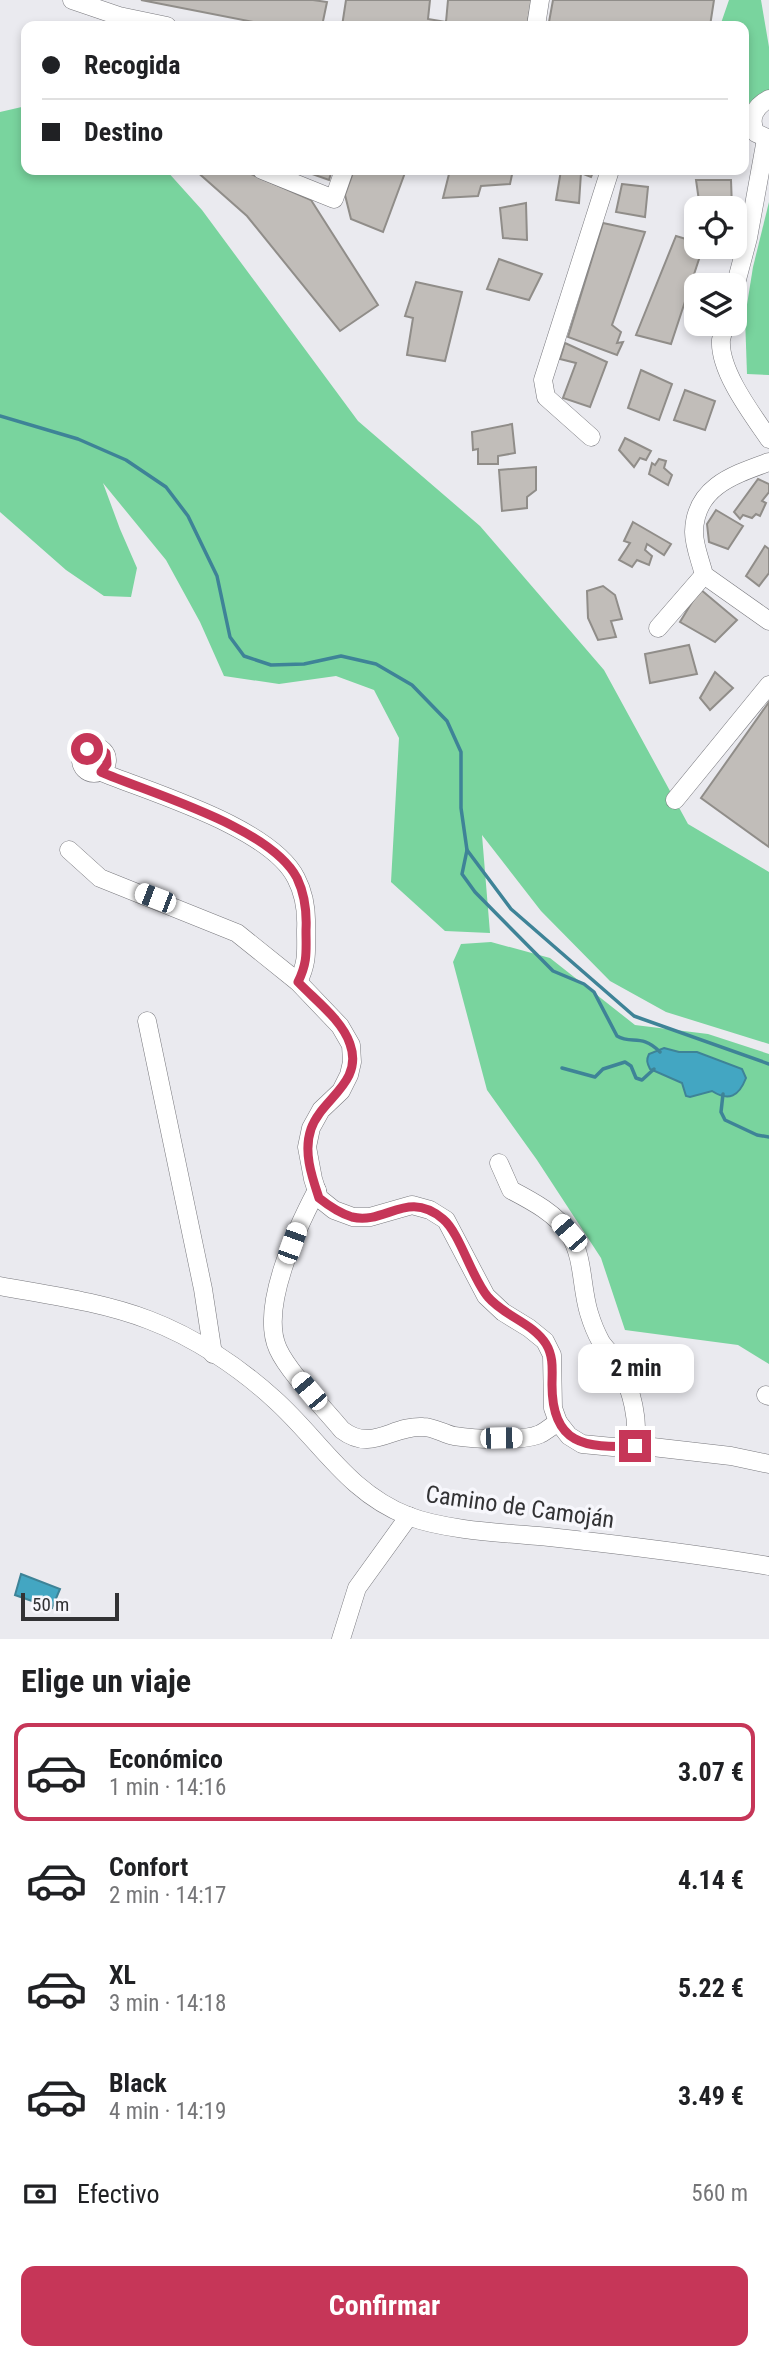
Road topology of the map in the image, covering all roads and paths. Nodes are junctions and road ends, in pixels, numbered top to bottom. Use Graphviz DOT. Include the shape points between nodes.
graph roads {
  1 [pos="72,0"];
  2 [pos="541,0"];
  3 [pos="122,8"];
  4 [pos="154,21"];
  5 [pos="537,21"];
  6 [pos="769,99"];
  7 [pos="758,135"];
  8 [pos="274,175"];
  9 [pos="342,175"];
  10 [pos="608,175"];
  11 [pos="739,273"];
  12 [pos="722,336"];
  13 [pos="592,437"];
  14 [pos="769,439"];
  15 [pos="769,462"];
  16 [pos="704,575"];
  17 [pos="769,621"];
  18 [pos="658,628"];
  19 [pos="769,685"];
  20 [pos="101,772"];
  21 [pos="675,800"];
  22 [pos="69,850"];
  23 [pos="298,982"];
  24 [pos="147,1021"];
  25 [pos="499,1163"];
  26 [pos="317,1190"];
  27 [pos="0,1286"];
  28 [pos="213,1354"];
  29 [pos="558,1422"];
  30 [pos="635,1446"];
  31 [pos="769,1464"];
  32 [pos="409,1516"];
  33 [pos="769,1566"];
  34 [pos="341,1639"];
  1 -- 3 [label="street"];
  2 -- 5 [label="street"];
  3 -- 4 [label="street"];
  6 -- 7 [label="street" via="755,111 752,124"];
  7 -- 11 [label="street" via="748,238"];
  8 -- 9 [label="street" via="334,199"];
  10 -- 13 [label="street" via="543,380 546,397"];
  12 -- 14 [label="street" via="724,361"];
  15 -- 16 [label="street" via="733,475 710,491 697,509 694,535"];
  16 -- 17 [label="street"];
  16 -- 18 [label="street"];
  19 -- 21 [label="street"];
  20 -- 23 [label="street" via="202,811 288,865 307,905 306,966"];
  22 -- 23 [label="street" via="100,878 237,933"];
  23 -- 26 [label="street" via="340,1026 351,1045 349,1075 311,1128 307,1147"];
  24 -- 28 [label="street"];
  25 -- 30 [label="street" via="511,1190 569,1233 593,1325 620,1366 632,1395"];
  26 -- 29 [label="street" via="319,1198 334,1210 353,1217 412,1205 446,1220 486,1296 545,1341 552,1355 553,1408"];
  26 -- 29 [label="street" via="298,1226 275,1295 274,1339 287,1363 342,1430 364,1440 422,1426 456,1436 524,1437"];
  27 -- 28 [label="street, Camino de Camoján" via="149,1320"];
  28 -- 32 [label="street, Camino de Camoján" via="276,1400 368,1495"];
  29 -- 30 [label="street" via="582,1444"];
  30 -- 31 [label="street"];
  32 -- 33 [label="street, Camino de Camoján" via="460,1528 678,1551"];
  32 -- 34 [label="street" via="357,1588"];
}
